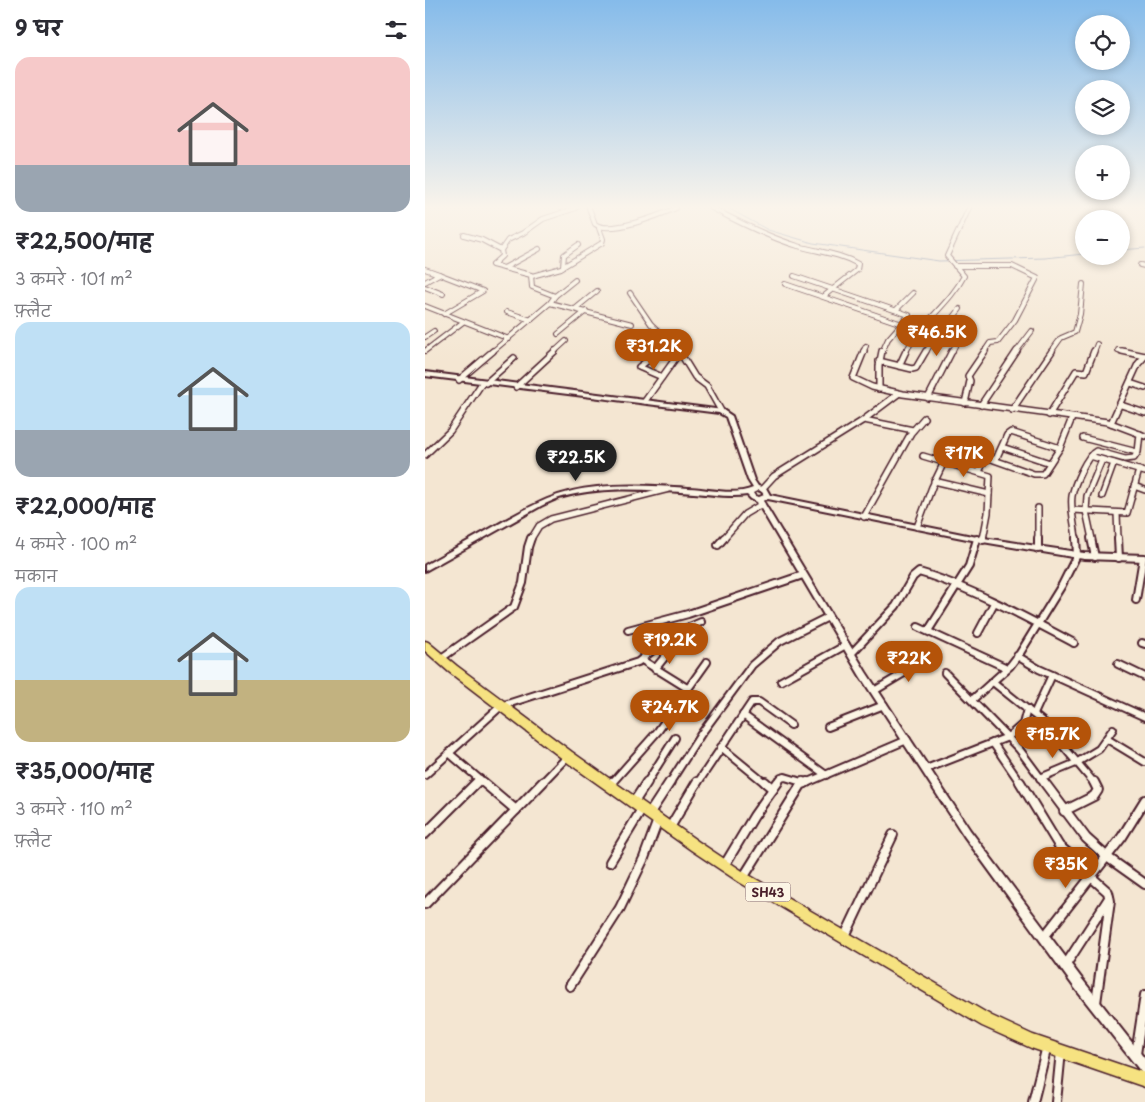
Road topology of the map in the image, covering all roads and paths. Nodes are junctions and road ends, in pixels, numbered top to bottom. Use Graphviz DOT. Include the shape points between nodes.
graph roads {
  1 [pos="498,259"];
  2 [pos="520,259"];
  3 [pos="564,259"];
  4 [pos="574,259"];
  5 [pos="849,259"];
  6 [pos="949,259"];
  7 [pos="952,263"];
  8 [pos="1140,265"];
  9 [pos="563,266"];
  10 [pos="1145,266"];
  11 [pos="504,268"];
  12 [pos="425,269"];
  13 [pos="439,274"];
  14 [pos="532,276"];
  15 [pos="794,276"];
  16 [pos="575,280"];
  17 [pos="425,282"];
  18 [pos="785,284"];
  19 [pos="1083,284"];
  20 [pos="425,287"];
  21 [pos="833,289"];
  22 [pos="597,291"];
  23 [pos="630,292"];
  24 [pos="913,293"];
  25 [pos="443,294"];
  26 [pos="555,296"];
  27 [pos="824,296"];
  28 [pos="551,303"];
  29 [pos="425,306"];
  30 [pos="575,308"];
  31 [pos="960,309"];
  32 [pos="896,310"];
  33 [pos="586,311"];
  34 [pos="507,312"];
  35 [pos="444,314"];
  36 [pos="531,320"];
  37 [pos="463,322"];
  38 [pos="632,324"];
  39 [pos="903,324"];
  40 [pos="965,326"];
  41 [pos="434,331"];
  42 [pos="1032,331"];
  43 [pos="558,334"];
  44 [pos="425,337"];
  45 [pos="509,339"];
  46 [pos="566,341"];
  47 [pos="670,343"];
  48 [pos="1097,344"];
  49 [pos="865,346"];
  50 [pos="1118,350"];
  51 [pos="425,351"];
  52 [pos="680,352"];
  53 [pos="1145,356"];
  54 [pos="514,358"];
  55 [pos="879,361"];
  56 [pos="899,366"];
  57 [pos="425,374"];
  58 [pos="662,377"];
  59 [pos="459,380"];
  60 [pos="484,383"];
  61 [pos="1130,383"];
  62 [pos="516,386"];
  63 [pos="1145,388"];
  64 [pos="879,389"];
  65 [pos="898,394"];
  66 [pos="928,398"];
  67 [pos="645,401"];
  68 [pos="965,403"];
  69 [pos="981,405"];
  70 [pos="1121,405"];
  71 [pos="1012,410"];
  72 [pos="721,411"];
  73 [pos="1145,413"];
  74 [pos="1049,415"];
  75 [pos="924,418"];
  76 [pos="1072,418"];
  77 [pos="864,420"];
  78 [pos="1111,423"];
  79 [pos="913,430"];
  80 [pos="1143,435"];
  81 [pos="1083,438"];
  82 [pos="1002,447"];
  83 [pos="1060,448"];
  84 [pos="1137,452"];
  85 [pos="425,455"];
  86 [pos="923,456"];
  87 [pos="1090,456"];
  88 [pos="994,460"];
  89 [pos="1102,460"];
  90 [pos="943,462"];
  91 [pos="983,463"];
  92 [pos="1050,463"];
  93 [pos="1114,463"];
  94 [pos="1139,470"];
  95 [pos="979,472"];
  96 [pos="1145,472"];
  97 [pos="934,481"];
  98 [pos="1133,486"];
  99 [pos="669,489"];
  100 [pos="756,490"];
  101 [pos="1145,490"];
  102 [pos="989,494"];
  103 [pos="1102,496"];
  104 [pos="762,500"];
  105 [pos="1038,508"];
  106 [pos="1072,510"];
  107 [pos="1086,511"];
  108 [pos="1117,513"];
  109 [pos="864,517"];
  110 [pos="917,527"];
  111 [pos="980,540"];
  112 [pos="718,545"];
  113 [pos="1038,549"];
  114 [pos="1077,555"];
  115 [pos="1095,557"];
  116 [pos="1119,558"];
  117 [pos="1144,558"];
  118 [pos="425,568"];
  119 [pos="803,576"];
  120 [pos="956,586"];
  121 [pos="1136,600"];
  122 [pos="994,603"];
  123 [pos="828,617"];
  124 [pos="701,622"];
  125 [pos="1039,624"];
  126 [pos="918,627"];
  127 [pos="628,630"];
  128 [pos="928,631"];
  129 [pos="978,633"];
  130 [pos="679,638"];
  131 [pos="1074,643"];
  132 [pos="425,645"];
  133 [pos="846,645"];
  134 [pos="851,654"];
  135 [pos="1017,656"];
  136 [pos="931,657"];
  137 [pos="440,659"];
  138 [pos="642,660"];
  139 [pos="707,662"];
  140 [pos="1118,664"];
  141 [pos="1007,668"];
  142 [pos="655,669"];
  143 [pos="945,673"];
  144 [pos="1052,675"];
  145 [pos="1145,677"];
  146 [pos="781,681"];
  147 [pos="993,682"];
  148 [pos="687,688"];
  149 [pos="874,691"];
  150 [pos="972,700"];
  151 [pos="884,705"];
  152 [pos="501,706"];
  153 [pos="1027,709"];
  154 [pos="1034,714"];
  155 [pos="743,715"];
  156 [pos="1145,717"];
  157 [pos="791,725"];
  158 [pos="828,727"];
  159 [pos="1113,729"];
  160 [pos="1008,737"];
  161 [pos="675,738"];
  162 [pos="1107,739"];
  163 [pos="907,740"];
  164 [pos="993,742"];
  165 [pos="721,747"];
  166 [pos="449,753"];
  167 [pos="568,756"];
  168 [pos="1145,762"];
  169 [pos="1076,763"];
  170 [pos="926,769"];
  171 [pos="425,775"];
  172 [pos="825,775"];
  173 [pos="1040,778"];
  174 [pos="480,779"];
  175 [pos="805,783"];
  176 [pos="610,785"];
  177 [pos="773,789"];
  178 [pos="1144,805"];
  179 [pos="516,810"];
  180 [pos="1064,811"];
  181 [pos="646,812"];
  182 [pos="669,829"];
  183 [pos="425,834"];
  184 [pos="893,835"];
  185 [pos="1107,857"];
  186 [pos="609,862"];
  187 [pos="725,866"];
  188 [pos="1091,875"];
  189 [pos="743,878"];
  190 [pos="1145,884"];
  191 [pos="1110,896"];
  192 [pos="425,904"];
  193 [pos="845,936"];
  194 [pos="1044,937"];
  195 [pos="1065,966"];
  196 [pos="570,986"];
  197 [pos="1145,995"];
  198 [pos="1095,1005"];
  199 [pos="1047,1046"];
  200 [pos="1061,1051"];
  201 [pos="1136,1056"];
  202 [pos="1145,1068"];
  203 [pos="1145,1080"];
  204 [pos="1033,1102"];
  205 [pos="1056,1102"];
  1 -- 11 [label="street" via="492,264"];
  2 -- 11 [label="street"];
  3 -- 9 [label="street"];
  4 -- 9 [label="street"];
  5 -- 21 [label="street" via="859,267"];
  6 -- 7 [label="street"];
  7 -- 56 [label="street" via="964,273 957,291 914,338"];
  7 -- 68 [label="street" via="1012,266 1037,278 1008,330 998,342 991,342 968,376 970,381"];
  8 -- 10 [label="street"];
  9 -- 14 [label="street"];
  11 -- 14 [label="street"];
  12 -- 13 [label="street"];
  13 -- 17 [label="street"];
  13 -- 35 [label="street" via="483,291"];
  14 -- 26 [label="street" via="531,287"];
  15 -- 21 [label="street"];
  16 -- 26 [label="street"];
  18 -- 27 [label="street"];
  19 -- 71 [label="street" via="1081,314 1075,332 1061,338"];
  20 -- 25 [label="street"];
  21 -- 27 [label="street"];
  21 -- 32 [label="street"];
  22 -- 30 [label="street"];
  23 -- 47 [label="street" via="645,317"];
  24 -- 32 [label="street"];
  26 -- 28 [label="street"];
  27 -- 39 [label="street"];
  28 -- 30 [label="street"];
  28 -- 36 [label="street"];
  29 -- 35 [label="street"];
  30 -- 33 [label="street"];
  31 -- 56 [label="street" via="951,322 943,324 916,368"];
  32 -- 39 [label="street" via="909,315"];
  33 -- 38 [label="street"];
  33 -- 43 [label="street"];
  34 -- 36 [label="street"];
  35 -- 37 [label="street"];
  36 -- 45 [label="street"];
  37 -- 45 [label="street"];
  37 -- 51 [label="street"];
  39 -- 55 [label="street" via="884,345"];
  40 -- 66 [label="street"];
  41 -- 44 [label="street"];
  42 -- 69 [label="street"];
  45 -- 59 [label="street"];
  46 -- 62 [label="street"];
  47 -- 52 [label="street"];
  47 -- 58 [label="street" via="639,367"];
  48 -- 74 [label="street" via="1086,372 1077,371"];
  49 -- 64 [label="street" via="853,378"];
  50 -- 53 [label="street"];
  52 -- 58 [label="street"];
  52 -- 72 [label="street" via="695,377 711,391"];
  53 -- 61 [label="street"];
  54 -- 60 [label="street"];
  55 -- 56 [label="street"];
  55 -- 64 [label="street"];
  57 -- 59 [label="street"];
  58 -- 67 [label="street"];
  59 -- 60 [label="street"];
  60 -- 62 [label="street"];
  60 -- 85 [label="street" via="450,430"];
  61 -- 63 [label="street"];
  61 -- 70 [label="street"];
  62 -- 67 [label="street"];
  64 -- 65 [label="street"];
  65 -- 66 [label="street"];
  65 -- 77 [label="street"];
  66 -- 68 [label="street"];
  67 -- 72 [label="street"];
  68 -- 69 [label="street"];
  69 -- 71 [label="street"];
  70 -- 73 [label="street"];
  70 -- 78 [label="street"];
  71 -- 74 [label="street"];
  72 -- 100 [label="street" via="729,416"];
  74 -- 76 [label="street"];
  75 -- 79 [label="street"];
  76 -- 78 [label="street"];
  76 -- 83 [label="street"];
  77 -- 79 [label="street"];
  77 -- 100 [label="street"];
  78 -- 80 [label="street"];
  79 -- 109 [label="street"];
  80 -- 84 [label="street"];
  81 -- 84 [label="street"];
  82 -- 83 [label="street" via="1011,432"];
  82 -- 88 [label="street"];
  82 -- 92 [label="street"];
  83 -- 92 [label="street"];
  84 -- 87 [label="street" via="1130,460 1096,451"];
  86 -- 90 [label="street"];
  87 -- 89 [label="street"];
  87 -- 106 [label="street" via="1075,482"];
  88 -- 91 [label="street" via="987,459"];
  88 -- 92 [label="street" via="1038,474 1044,473"];
  89 -- 93 [label="street"];
  89 -- 107 [label="street" via="1087,496"];
  90 -- 91 [label="street" via="950,454"];
  90 -- 95 [label="street"];
  90 -- 97 [label="street"];
  91 -- 95 [label="street"];
  93 -- 94 [label="street"];
  93 -- 103 [label="street"];
  94 -- 96 [label="street"];
  94 -- 98 [label="street"];
  95 -- 102 [label="street" via="990,476"];
  97 -- 102 [label="street"];
  97 -- 110 [label="street"];
  98 -- 101 [label="street"];
  98 -- 108 [label="street" via="1129,511"];
  99 -- 100 [label="street"];
  99 -- 118 [label="street" via="602,490 554,497"];
  99 -- 137 [label="street" via="551,519 537,528 529,539 519,596 514,607"];
  100 -- 104 [label="street" via="752,498"];
  100 -- 104 [label="street" via="766,491"];
  102 -- 111 [label="street"];
  104 -- 109 [label="street"];
  104 -- 112 [label="street"];
  104 -- 119 [label="street"];
  105 -- 113 [label="street"];
  106 -- 107 [label="street"];
  106 -- 114 [label="street"];
  107 -- 108 [label="street"];
  107 -- 115 [label="street"];
  108 -- 116 [label="street"];
  109 -- 110 [label="street"];
  110 -- 111 [label="street"];
  111 -- 113 [label="street"];
  111 -- 120 [label="street"];
  113 -- 114 [label="street"];
  114 -- 115 [label="street"];
  114 -- 125 [label="street"];
  115 -- 116 [label="street"];
  116 -- 117 [label="street"];
  117 -- 121 [label="street"];
  119 -- 123 [label="street"];
  119 -- 127 [label="street"];
  120 -- 122 [label="street"];
  120 -- 128 [label="street"];
  120 -- 134 [label="street" via="923,572 915,574 896,606"];
  122 -- 125 [label="street"];
  122 -- 129 [label="street"];
  123 -- 133 [label="street"];
  123 -- 181 [label="street" via="780,641 752,665"];
  124 -- 138 [label="street" via="673,634"];
  125 -- 131 [label="street"];
  125 -- 135 [label="street"];
  126 -- 128 [label="street"];
  128 -- 141 [label="street"];
  130 -- 142 [label="street"];
  132 -- 137 [label="main road, SH43"];
  133 -- 134 [label="street"];
  133 -- 146 [label="street"];
  134 -- 149 [label="street"];
  135 -- 141 [label="street"];
  135 -- 144 [label="street"];
  136 -- 149 [label="street"];
  137 -- 152 [label="main road, SH43"];
  138 -- 142 [label="street"];
  138 -- 152 [label="street"];
  139 -- 148 [label="street"];
  140 -- 145 [label="street"];
  141 -- 147 [label="street"];
  142 -- 148 [label="street"];
  143 -- 150 [label="street"];
  144 -- 154 [label="street"];
  144 -- 156 [label="street"];
  147 -- 150 [label="street"];
  147 -- 153 [label="street"];
  148 -- 176 [label="street" via="658,731"];
  149 -- 151 [label="street"];
  150 -- 160 [label="street"];
  151 -- 158 [label="street"];
  151 -- 163 [label="street"];
  152 -- 166 [label="street"];
  152 -- 167 [label="main road, SH43"];
  153 -- 154 [label="street"];
  153 -- 160 [label="street" via="1023,724"];
  154 -- 169 [label="street"];
  155 -- 157 [label="street" via="756,701"];
  155 -- 165 [label="street"];
  155 -- 172 [label="street"];
  159 -- 162 [label="street"];
  160 -- 164 [label="street"];
  160 -- 173 [label="street"];
  161 -- 181 [label="street"];
  162 -- 168 [label="street"];
  162 -- 169 [label="street" via="1099,749"];
  163 -- 170 [label="street"];
  163 -- 172 [label="street"];
  164 -- 170 [label="street"];
  164 -- 188 [label="street" via="1059,846"];
  165 -- 177 [label="street"];
  165 -- 182 [label="street"];
  166 -- 171 [label="street"];
  166 -- 174 [label="street"];
  167 -- 176 [label="main road, SH43"];
  167 -- 179 [label="street"];
  169 -- 173 [label="street"];
  169 -- 180 [label="street" via="1096,785 1098,792"];
  170 -- 194 [label="street" via="967,833"];
  172 -- 175 [label="street"];
  173 -- 180 [label="street"];
  174 -- 179 [label="street"];
  174 -- 183 [label="street"];
  175 -- 177 [label="street" via="785,777"];
  175 -- 189 [label="street" via="799,787"];
  176 -- 181 [label="main road, SH43"];
  177 -- 187 [label="street"];
  178 -- 185 [label="street"];
  179 -- 192 [label="street"];
  180 -- 185 [label="street"];
  181 -- 182 [label="main road, SH43"];
  181 -- 186 [label="street"];
  181 -- 196 [label="street" via="644,858 621,908"];
  182 -- 187 [label="main road, SH43"];
  184 -- 193 [label="street"];
  185 -- 188 [label="street"];
  185 -- 190 [label="street"];
  187 -- 189 [label="main road, SH43"];
  188 -- 191 [label="street"];
  188 -- 194 [label="street"];
  189 -- 193 [label="main road, SH43"];
  191 -- 195 [label="street"];
  191 -- 198 [label="street"];
  193 -- 199 [label="main road, SH43" via="987,1021"];
  194 -- 195 [label="street"];
  195 -- 198 [label="street"];
  197 -- 201 [label="street"];
  198 -- 201 [label="street"];
  199 -- 200 [label="main road, SH43"];
  199 -- 204 [label="street"];
  200 -- 203 [label="main road, SH43"];
  200 -- 205 [label="street"];
  201 -- 202 [label="street"];
}
